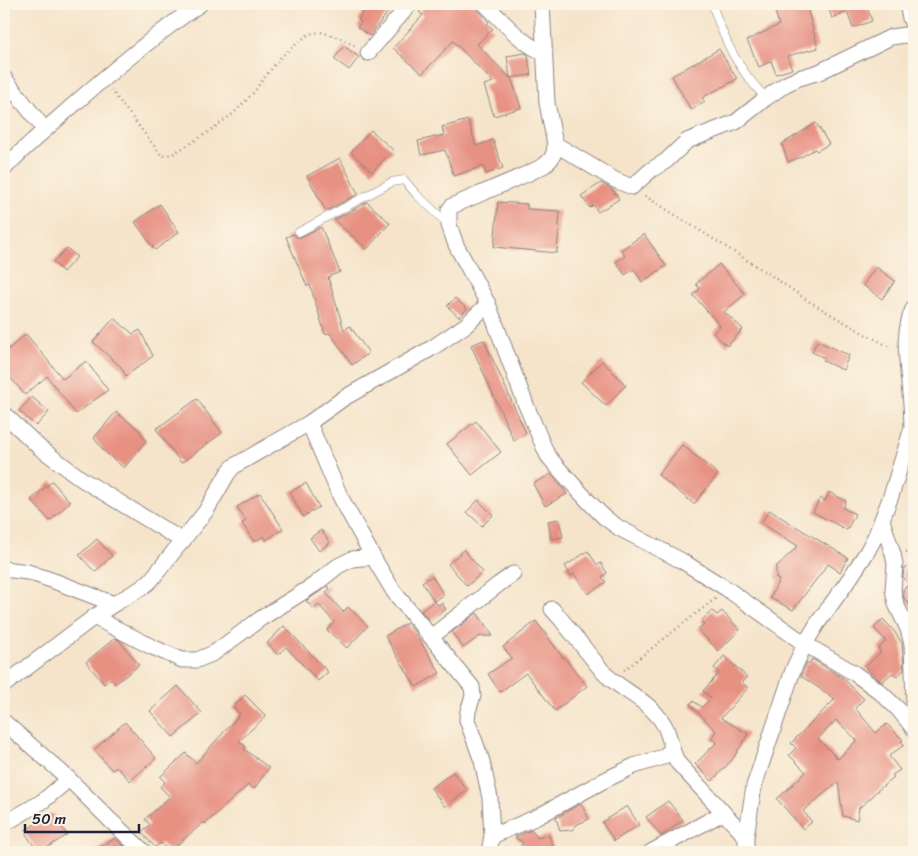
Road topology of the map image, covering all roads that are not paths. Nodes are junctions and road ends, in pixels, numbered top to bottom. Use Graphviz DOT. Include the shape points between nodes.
graph roads {
  1 [pos="200,4"];
  2 [pos="410,4"];
  3 [pos="485,4"];
  4 [pos="542,4"];
  5 [pos="712,4"];
  6 [pos="907,4"];
  7 [pos="914,28"];
  8 [pos="914,36"];
  9 [pos="545,52"];
  10 [pos="368,53"];
  11 [pos="4,78"];
  12 [pos="766,98"];
  13 [pos="45,130"];
  14 [pos="555,144"];
  15 [pos="4,168"];
  16 [pos="449,225"];
  17 [pos="299,232"];
  18 [pos="488,304"];
  19 [pos="914,307"];
  20 [pos="4,414"];
  21 [pos="309,424"];
  22 [pos="912,440"];
  23 [pos="882,520"];
  24 [pos="183,541"];
  25 [pos="373,557"];
  26 [pos="4,569"];
  27 [pos="514,574"];
  28 [pos="114,604"];
  29 [pos="552,609"];
  30 [pos="94,617"];
  31 [pos="432,637"];
  32 [pos="805,644"];
  33 [pos="4,685"];
  34 [pos="914,701"];
  35 [pos="4,722"];
  36 [pos="914,729"];
  37 [pos="672,749"];
  38 [pos="69,779"];
  39 [pos="723,813"];
  40 [pos="4,824"];
  41 [pos="492,836"];
  42 [pos="746,845"];
  43 [pos="144,852"];
  44 [pos="489,852"];
  45 [pos="651,852"];
  1 -- 13 [label="street" via="156,35"];
  2 -- 10 [label="street"];
  3 -- 9 [label="street" via="525,42"];
  4 -- 9 [label="street"];
  5 -- 12 [label="lane" via="729,49"];
  6 -- 7 [label="street"];
  8 -- 12 [label="street" via="891,37 819,72 792,81"];
  9 -- 14 [label="street" via="547,103"];
  11 -- 13 [label="street"];
  12 -- 14 [label="street" via="736,122 687,141 632,187"];
  13 -- 15 [label="street"];
  14 -- 16 [label="street" via="553,156 545,164 452,206"];
  16 -- 17 [label="lane" via="404,180 392,182"];
  16 -- 18 [label="street" via="456,245"];
  18 -- 21 [label="street" via="466,325 432,348 344,398"];
  18 -- 32 [label="street" via="546,452 589,502 619,528 727,589"];
  19 -- 22 [label="street" via="906,336"];
  20 -- 24 [label="street" via="40,448 83,480"];
  21 -- 24 [label="street" via="230,469 212,502"];
  21 -- 25 [label="street" via="340,496"];
  22 -- 23 [label="street"];
  23 -- 32 [label="street" via="866,552"];
  23 -- 34 [label="street" via="895,564 893,590 896,604 912,644"];
  24 -- 28 [label="street" via="151,580"];
  25 -- 30 [label="street" via="352,559 338,566 214,653 197,660 182,660"];
  25 -- 31 [label="street" via="394,592"];
  26 -- 28 [label="street" via="28,572"];
  27 -- 31 [label="street"];
  28 -- 30 [label="street"];
  29 -- 37 [label="street" via="604,673 656,713 668,731"];
  30 -- 33 [label="street"];
  31 -- 41 [label="street" via="472,687 467,720 488,783"];
  32 -- 36 [label="street" via="879,691"];
  32 -- 42 [label="street" via="758,773"];
  35 -- 38 [label="street"];
  37 -- 39 [label="street" via="678,763"];
  37 -- 41 [label="street" via="663,757 626,770 537,817"];
  38 -- 40 [label="street" via="43,801"];
  38 -- 43 [label="street"];
  39 -- 42 [label="street"];
  39 -- 45 [label="street"];
  41 -- 44 [label="street"];
}
